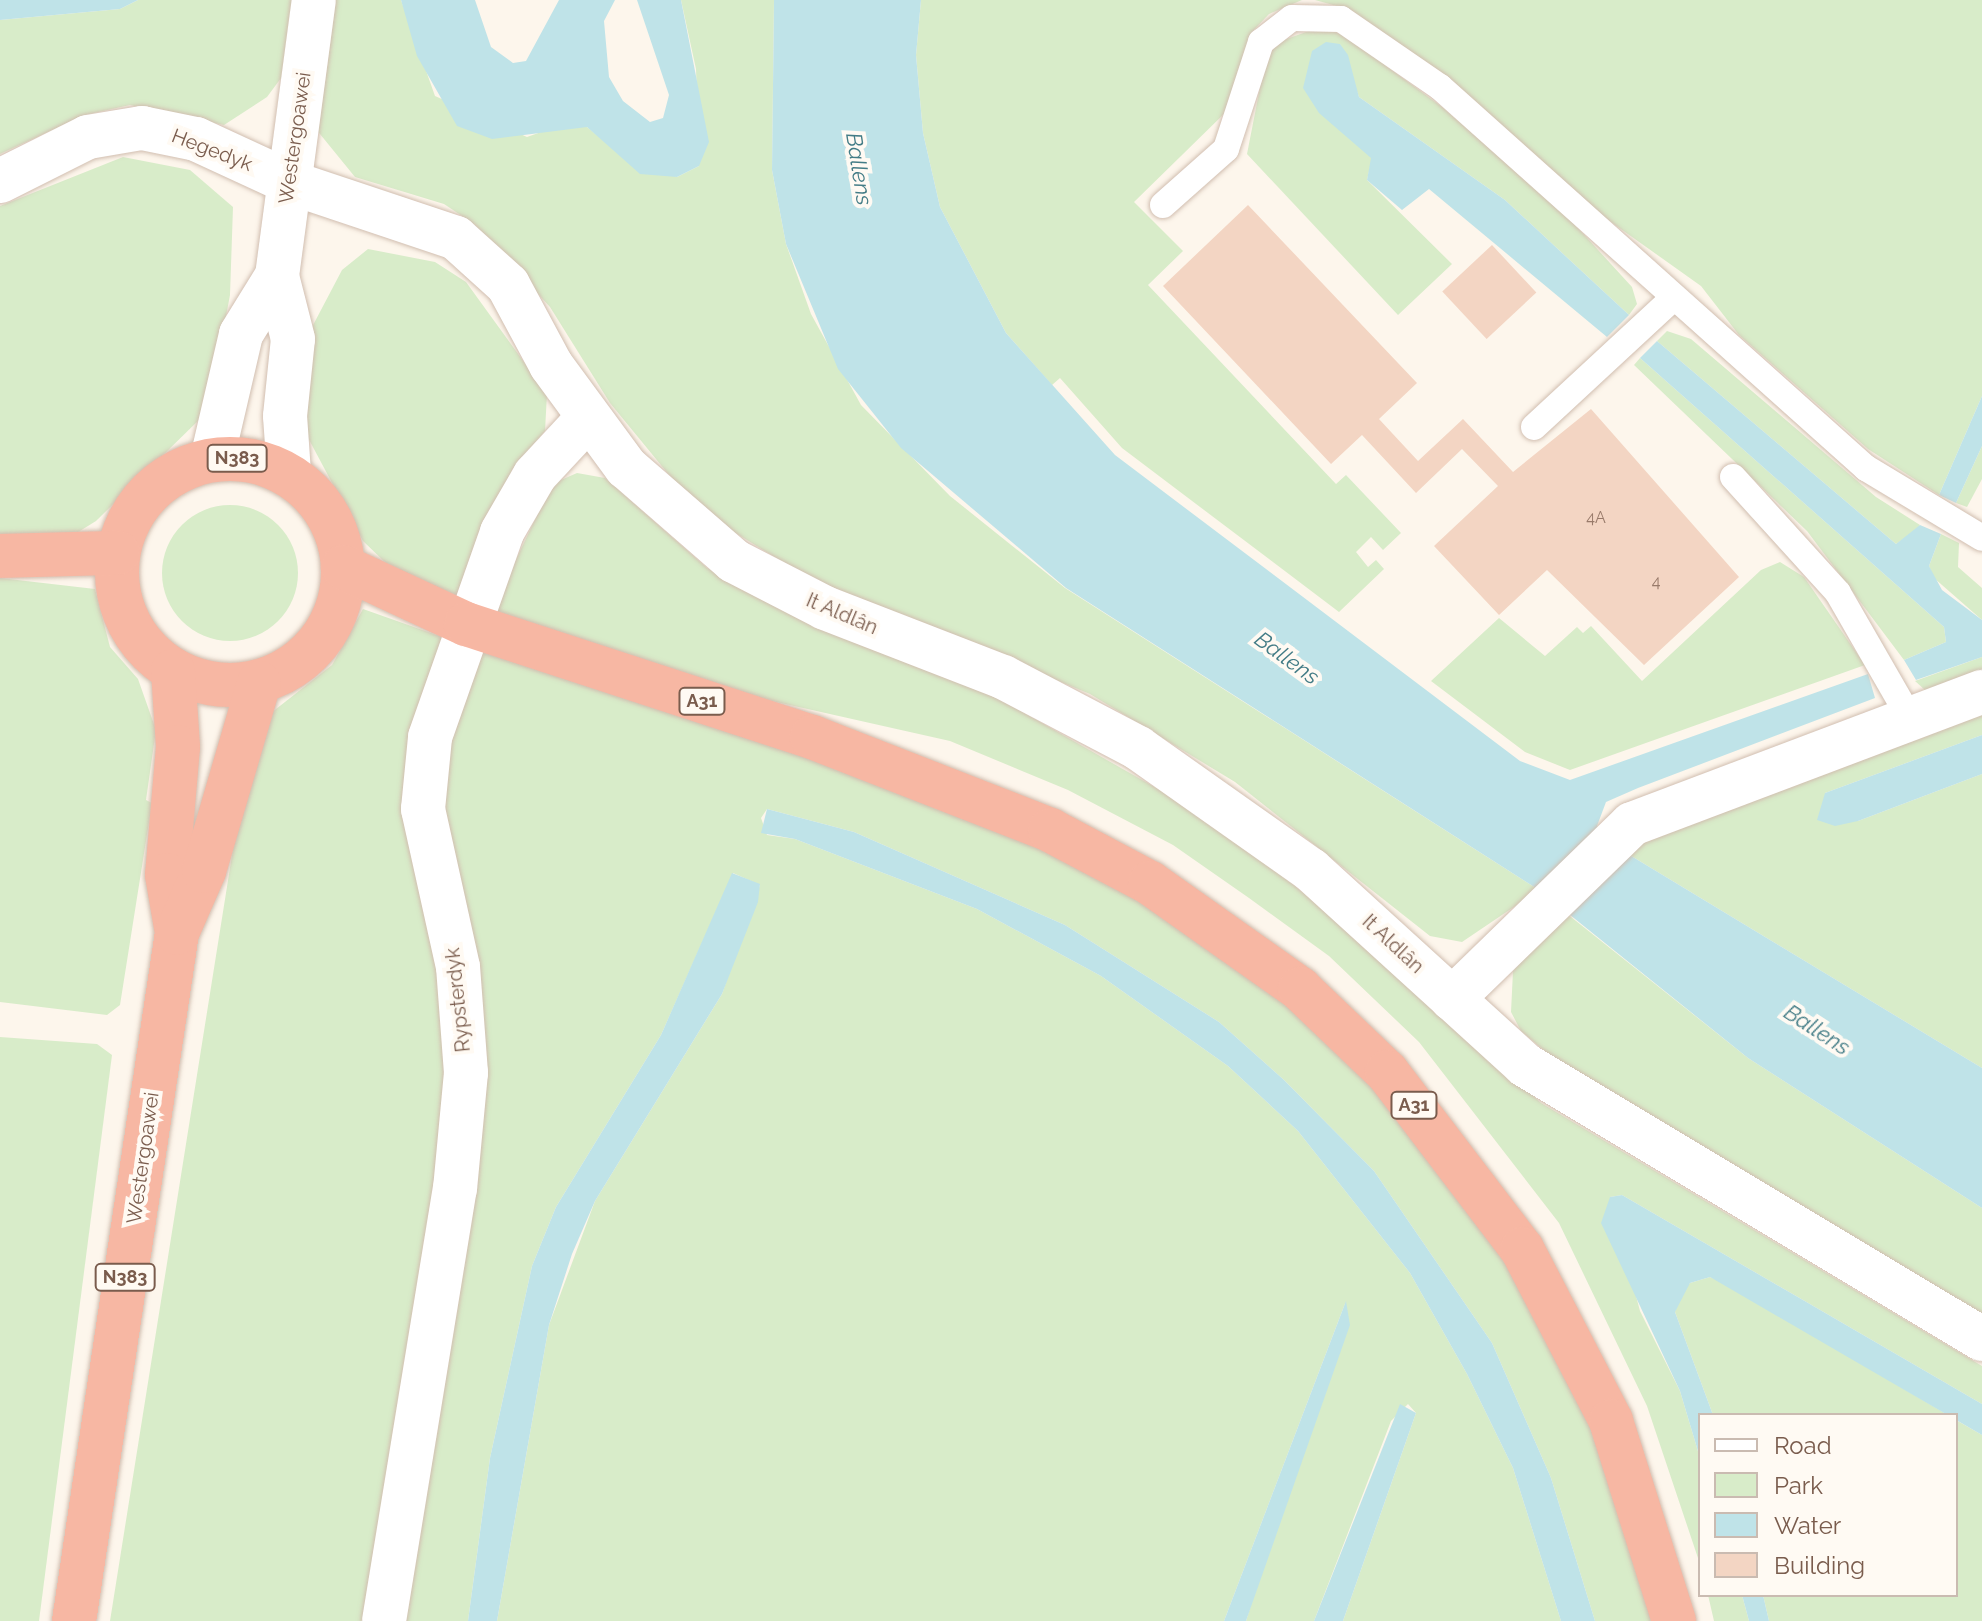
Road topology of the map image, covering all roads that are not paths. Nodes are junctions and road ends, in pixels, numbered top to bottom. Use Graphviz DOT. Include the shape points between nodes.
graph roads {
  1 [pos="314,0"];
  2 [pos="0,181"];
  3 [pos="289,182"];
  4 [pos="1163,205"];
  5 [pos="277,276"];
  6 [pos="1672,299"];
  7 [pos="587,419"];
  8 [pos="1534,427"];
  9 [pos="212,459"];
  10 [pos="289,473"];
  11 [pos="1733,477"];
  12 [pos="1982,538"];
  13 [pos="118,553"];
  14 [pos="0,556"];
  15 [pos="343,567"];
  16 [pos="466,624"];
  17 [pos="173,671"];
  18 [pos="259,683"];
  19 [pos="1982,692"];
  20 [pos="1911,720"];
  21 [pos="177,933"];
  22 [pos="1452,999"];
  23 [pos="1982,1339"];
  24 [pos="74,1621"];
  25 [pos="384,1621"];
  26 [pos="1674,1621"];
  1 -- 3 [label="street, Westergoawei"];
  2 -- 3 [label="street, Hegedyk" via="88,137 142,128 196,139"];
  3 -- 5 [label="street, Westergoawei"];
  3 -- 7 [label="street, It Aldlân" via="424,225 472,248 508,285"];
  4 -- 6 [label="lane" via="1226,149 1261,42 1292,18 1325,14 1356,26 1440,87"];
  5 -- 9 [label="street, Westergoawei" via="241,334"];
  5 -- 10 [label="street, Westergoawei" via="293,339 285,416"];
  6 -- 8 [label="lane"];
  6 -- 12 [label="lane" via="1866,468"];
  7 -- 16 [label="street, Rypsterdyk" via="517,502"];
  7 -- 22 [label="street, It Aldlân" via="653,495 734,561 825,608 1003,677 1138,748 1311,870"];
  9 -- 10 [label="highway, N383" via="239,458"];
  9 -- 13 [label="highway, N383" via="148,495"];
  10 -- 15 [label="highway, N383" via="328,519"];
  11 -- 20 [label="lane" via="1838,593"];
  13 -- 14 [label="highway"];
  13 -- 17 [label="highway" via="121,597 134,633"];
  15 -- 16 [label="highway, A31"];
  15 -- 18 [label="highway, N383" via="330,625 310,653"];
  16 -- 25 [label="street, Rypsterdyk" via="430,737 423,809 458,967 466,1073 455,1189"];
  16 -- 26 [label="highway, A31" via="825,742 1050,830 1150,883 1300,989 1387,1072 1522,1249 1611,1421"];
  17 -- 18 [label="highway" via="207,683"];
  17 -- 21 [label="highway, Westergoawei / N383" via="178,747 167,875"];
  18 -- 21 [label="highway, Westergoawei / N383" via="204,871"];
  19 -- 20 [label="street"];
  20 -- 22 [label="street" via="1657,811 1611,839"];
  21 -- 24 [label="highway, Westergoawei / N383"];
  22 -- 23 [label="street, It Aldlân" via="1554,1085"];
}
